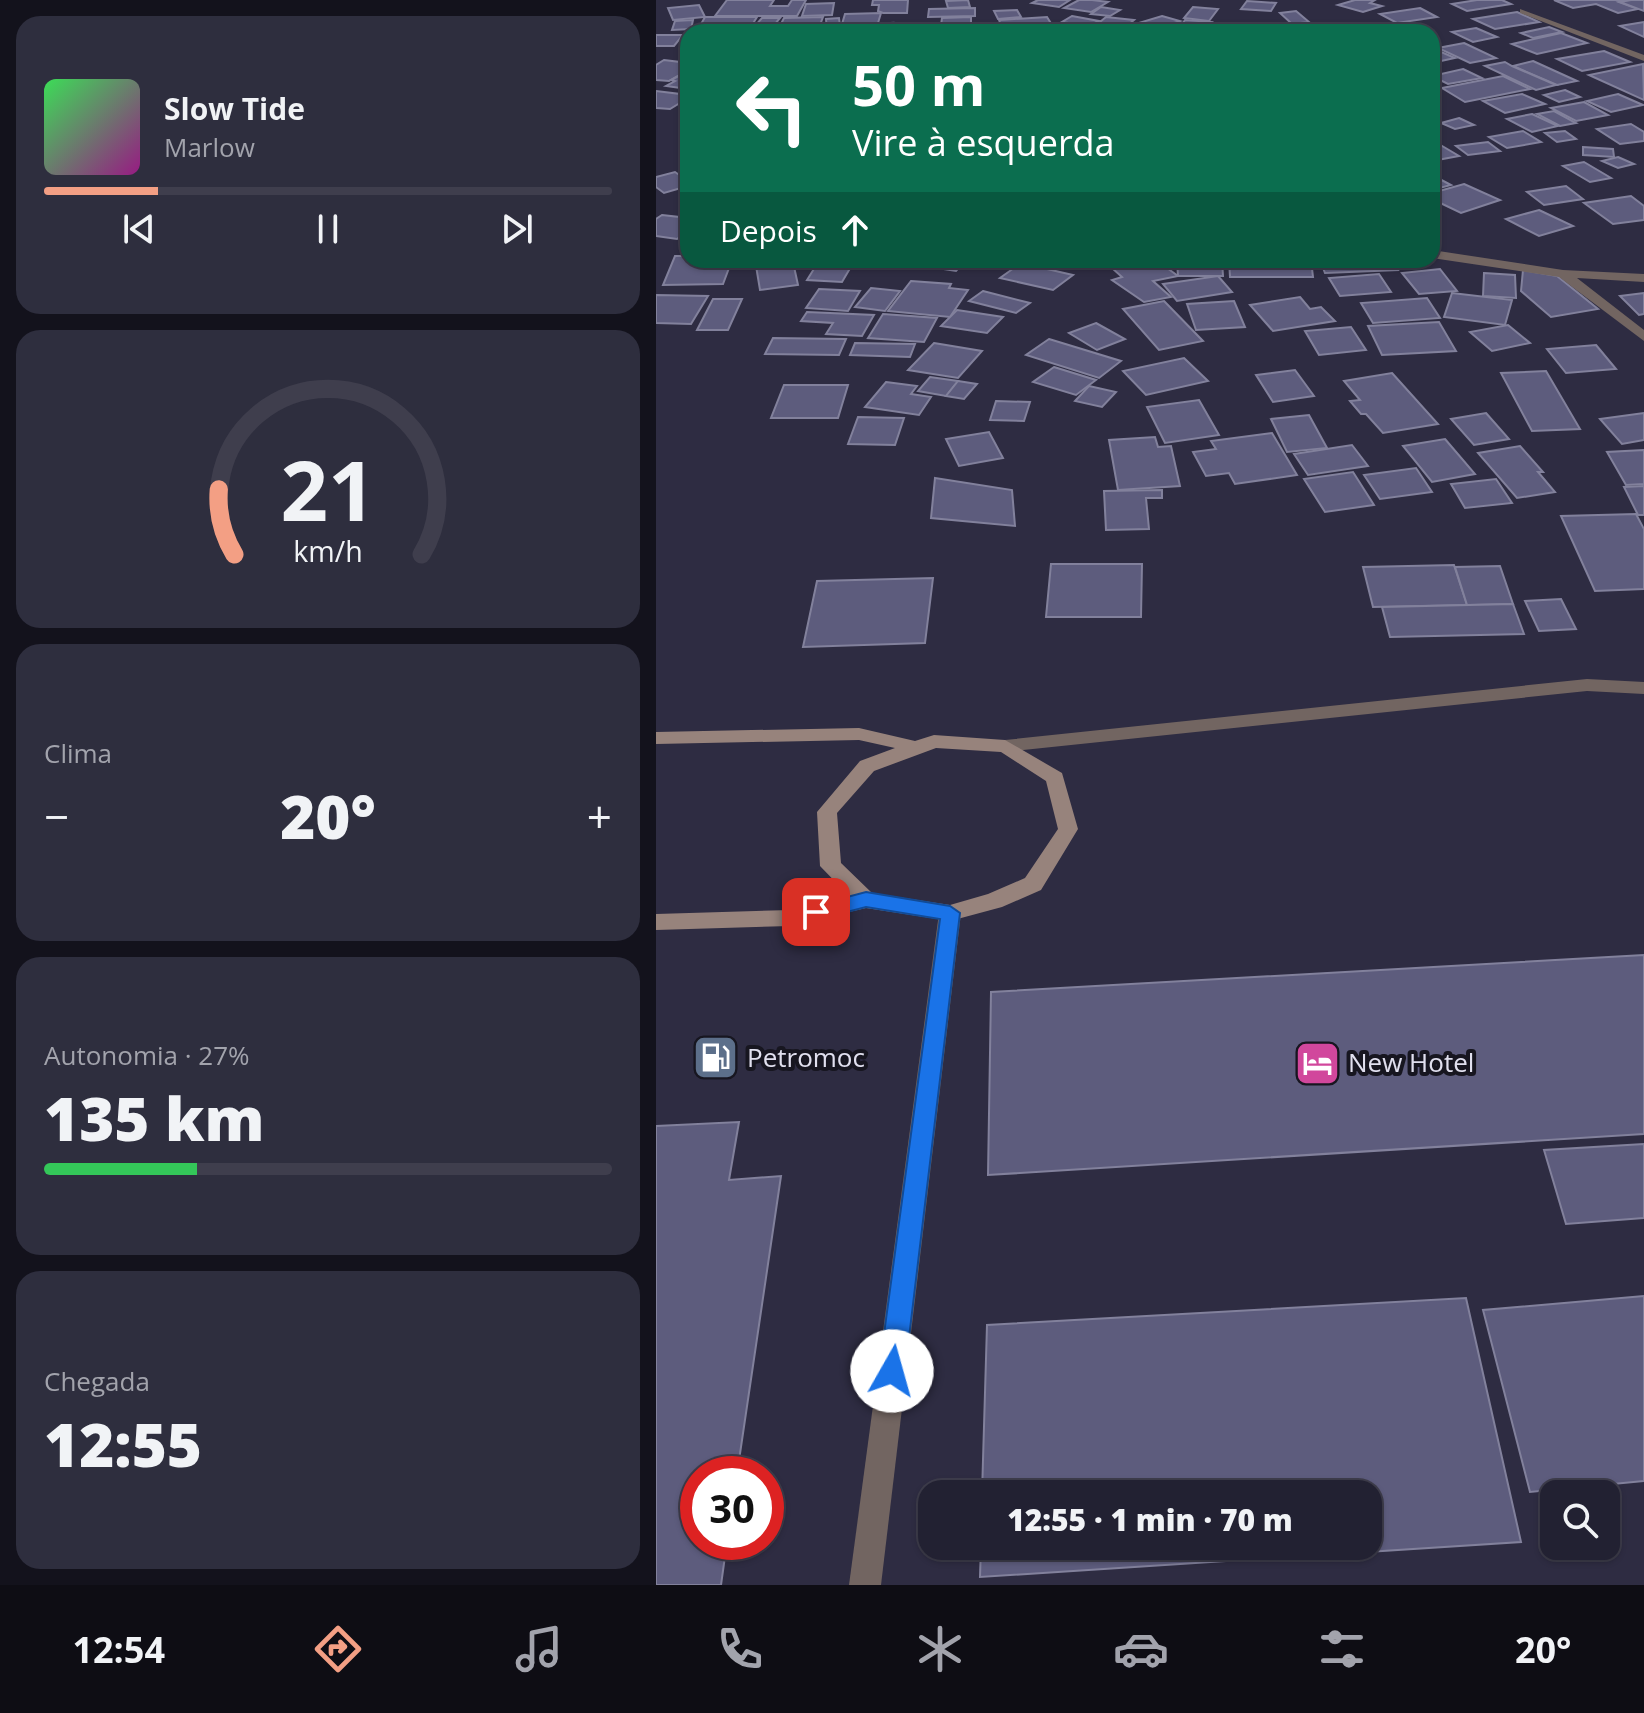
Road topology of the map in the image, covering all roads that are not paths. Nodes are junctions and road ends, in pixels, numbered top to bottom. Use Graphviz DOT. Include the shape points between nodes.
graph roads {
  1 [pos="1523,11"];
  2 [pos="1644,58"];
  3 [pos="1440,255"];
  4 [pos="1563,274"];
  5 [pos="1644,278"];
  6 [pos="1644,337"];
  7 [pos="1644,688"];
  8 [pos="656,738"];
  9 [pos="1005,746"];
  10 [pos="915,748"];
  11 [pos="866,900"];
  12 [pos="950,913"];
  13 [pos="656,922"];
  14 [pos="865,1585"];
  1 -- 2 [label="street"];
  3 -- 4 [label="street"];
  4 -- 5 [label="street"];
  4 -- 6 [label="street"];
  7 -- 9 [label="street" via="1587,685"];
  8 -- 10 [label="main road" via="859,734"];
  9 -- 10 [label="main road" via="934,741"];
  9 -- 12 [label="main road" via="1055,778 1068,829 1033,884"];
  10 -- 11 [label="main road" via="867,766 827,812 831,866"];
  11 -- 12 [label="main road"];
  11 -- 13 [label="main road" via="791,918"];
  12 -- 14 [label="street"];
}
